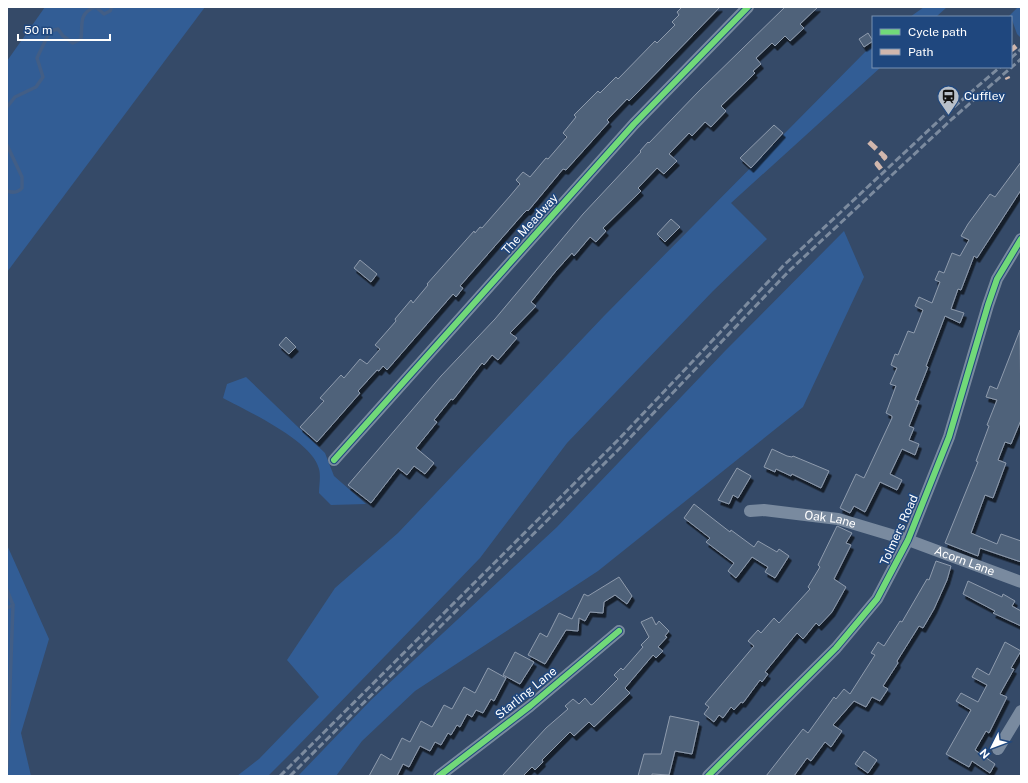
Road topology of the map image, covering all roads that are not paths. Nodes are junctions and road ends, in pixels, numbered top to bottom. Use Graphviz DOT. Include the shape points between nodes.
graph roads {
  1 [pos="748,7"];
  2 [pos="1021,238"];
  3 [pos="334,460"];
  4 [pos="750,511"];
  5 [pos="908,540"];
  6 [pos="1021,582"];
  7 [pos="619,631"];
  8 [pos="1021,712"];
  9 [pos="998,748"];
  10 [pos="445,774"];
  11 [pos="708,776"];
  1 -- 3 [label="street, The Meadway" via="634,124"];
  2 -- 5 [label="street, Tolmers Road" via="997,279 949,437"];
  4 -- 5 [label="street, Oak Lane" via="764,510 838,519"];
  5 -- 6 [label="street, Acorn Lane"];
  5 -- 11 [label="street, Tolmers Road" via="877,599 862,618 796,690"];
  7 -- 10 [label="street, Starling Lane"];
  8 -- 9 [label="street"];
}
